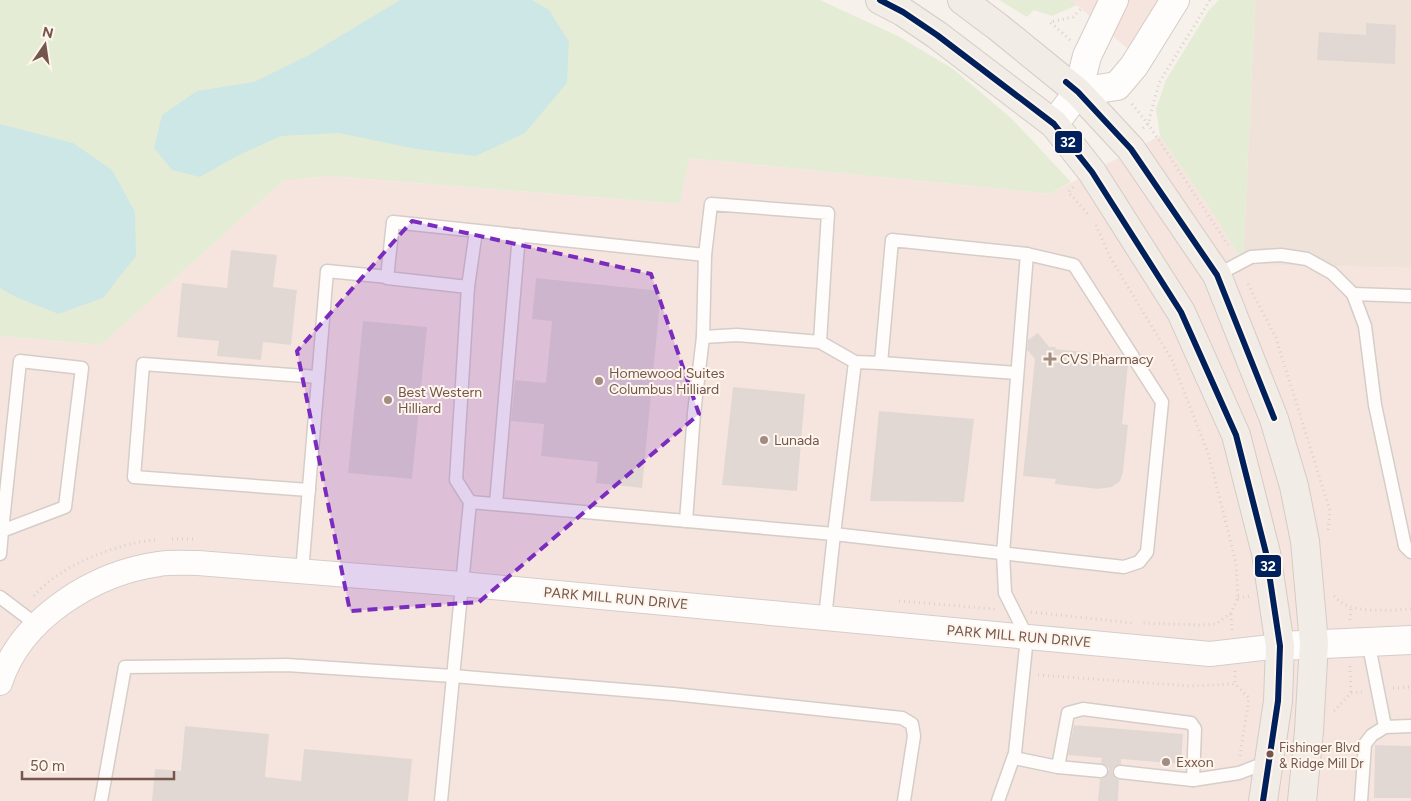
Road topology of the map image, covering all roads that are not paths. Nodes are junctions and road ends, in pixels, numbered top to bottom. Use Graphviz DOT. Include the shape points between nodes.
graph roads {
  1 [pos="880,0"];
  2 [pos="962,0"];
  3 [pos="1114,0"];
  4 [pos="1175,0"];
  5 [pos="1078,92"];
  6 [pos="1054,124"];
  7 [pos="476,231"];
  8 [pos="519,235"];
  9 [pos="1026,254"];
  10 [pos="705,255"];
  11 [pos="1217,275"];
  12 [pos="388,277"];
  13 [pos="468,287"];
  14 [pos="1353,294"];
  15 [pos="1411,296"];
  16 [pos="703,337"];
  17 [pos="820,342"];
  18 [pos="855,362"];
  19 [pos="881,363"];
  20 [pos="1017,373"];
  21 [pos="318,377"];
  22 [pos="309,490"];
  23 [pos="470,502"];
  24 [pos="496,504"];
  25 [pos="686,521"];
  26 [pos="2,531"];
  27 [pos="834,534"];
  28 [pos="1411,552"];
  29 [pos="1003,553"];
  30 [pos="0,554"];
  31 [pos="302,572"];
  32 [pos="461,584"];
  33 [pos="0,596"];
  34 [pos="826,618"];
  35 [pos="37,625"];
  36 [pos="1026,637"];
  37 [pos="1411,640"];
  38 [pos="1368,641"];
  39 [pos="1314,643"];
  40 [pos="1280,646"];
  41 [pos="453,676"];
  42 [pos="0,683"];
  43 [pos="1411,726"];
  44 [pos="1385,727"];
  45 [pos="1014,758"];
  46 [pos="1270,761"];
  47 [pos="1058,767"];
  48 [pos="1101,771"];
  49 [pos="1120,772"];
  50 [pos="1192,780"];
  51 [pos="101,801"];
  52 [pos="440,801"];
  53 [pos="904,801"];
  54 [pos="998,801"];
  55 [pos="1264,801"];
  56 [pos="1302,801"];
  57 [pos="1362,801"];
  1 -- 6 [label="main road" via="937,35"];
  2 -- 5 [label="main road"];
  3 -- 5 [label="main road" via="1087,56"];
  4 -- 5 [label="main road" via="1134,66 1117,86"];
  5 -- 6 [label="main road"];
  5 -- 11 [label="main road" via="1131,149"];
  6 -- 40 [label="main road" via="1092,172 1181,312 1236,435 1266,554"];
  7 -- 8 [label="lane"];
  7 -- 12 [label="lane" via="393,222"];
  7 -- 13 [label="lane"];
  8 -- 10 [label="lane"];
  8 -- 24 [label="lane"];
  9 -- 19 [label="lane" via="892,240"];
  9 -- 20 [label="lane"];
  9 -- 29 [label="lane" via="1074,265 1162,402 1147,552 1139,562 1124,567"];
  10 -- 16 [label="lane"];
  10 -- 17 [label="lane" via="710,204 828,213"];
  11 -- 14 [label="lane" via="1251,257 1281,255 1307,259 1332,273"];
  11 -- 39 [label="main road" via="1274,419 1294,486 1305,541"];
  12 -- 13 [label="lane"];
  12 -- 21 [label="lane" via="327,271"];
  13 -- 23 [label="lane" via="456,480"];
  14 -- 15 [label="lane"];
  14 -- 28 [label="lane" via="1365,326 1375,405 1405,546"];
  16 -- 17 [label="lane" via="737,335"];
  16 -- 25 [label="lane"];
  17 -- 18 [label="lane"];
  18 -- 19 [label="lane"];
  18 -- 27 [label="lane"];
  19 -- 20 [label="lane"];
  20 -- 29 [label="lane"];
  21 -- 22 [label="lane"];
  21 -- 22 [label="lane" via="143,364 134,477"];
  22 -- 31 [label="lane"];
  23 -- 24 [label="lane"];
  23 -- 32 [label="lane"];
  24 -- 25 [label="lane"];
  25 -- 27 [label="lane"];
  26 -- 26 [label="lane" via="20,361 82,368 65,507"];
  26 -- 30 [label="lane"];
  27 -- 29 [label="lane"];
  27 -- 34 [label="lane"];
  29 -- 36 [label="lane" via="1005,593"];
  31 -- 32 [label="street, PARK MILL RUN DRIVE"];
  31 -- 35 [label="street, PARK MILL RUN DRIVE" via="160,563 120,573 87,587"];
  32 -- 34 [label="street, PARK MILL RUN DRIVE"];
  32 -- 41 [label="lane"];
  33 -- 35 [label="lane"];
  34 -- 36 [label="street, PARK MILL RUN DRIVE"];
  35 -- 42 [label="street, PARK MILL RUN DRIVE" via="14,654"];
  36 -- 40 [label="street, PARK MILL RUN DRIVE" via="1210,654"];
  36 -- 45 [label="lane"];
  37 -- 38 [label="main road"];
  38 -- 39 [label="main road"];
  38 -- 44 [label="lane"];
  39 -- 40 [label="main road"];
  39 -- 56 [label="main road"];
  40 -- 46 [label="main road" via="1278,701"];
  41 -- 51 [label="lane" via="286,665 125,667"];
  41 -- 52 [label="lane"];
  41 -- 53 [label="lane" via="673,694 902,718 912,724 914,736"];
  43 -- 44 [label="lane"];
  44 -- 57 [label="lane" via="1365,744"];
  45 -- 47 [label="lane"];
  45 -- 54 [label="lane"];
  46 -- 50 [label="lane" via="1239,773"];
  46 -- 55 [label="main road"];
  47 -- 48 [label="lane"];
  47 -- 50 [label="lane" via="1068,713 1083,709 1191,723 1195,729"];
  49 -- 50 [label="lane"];
}
